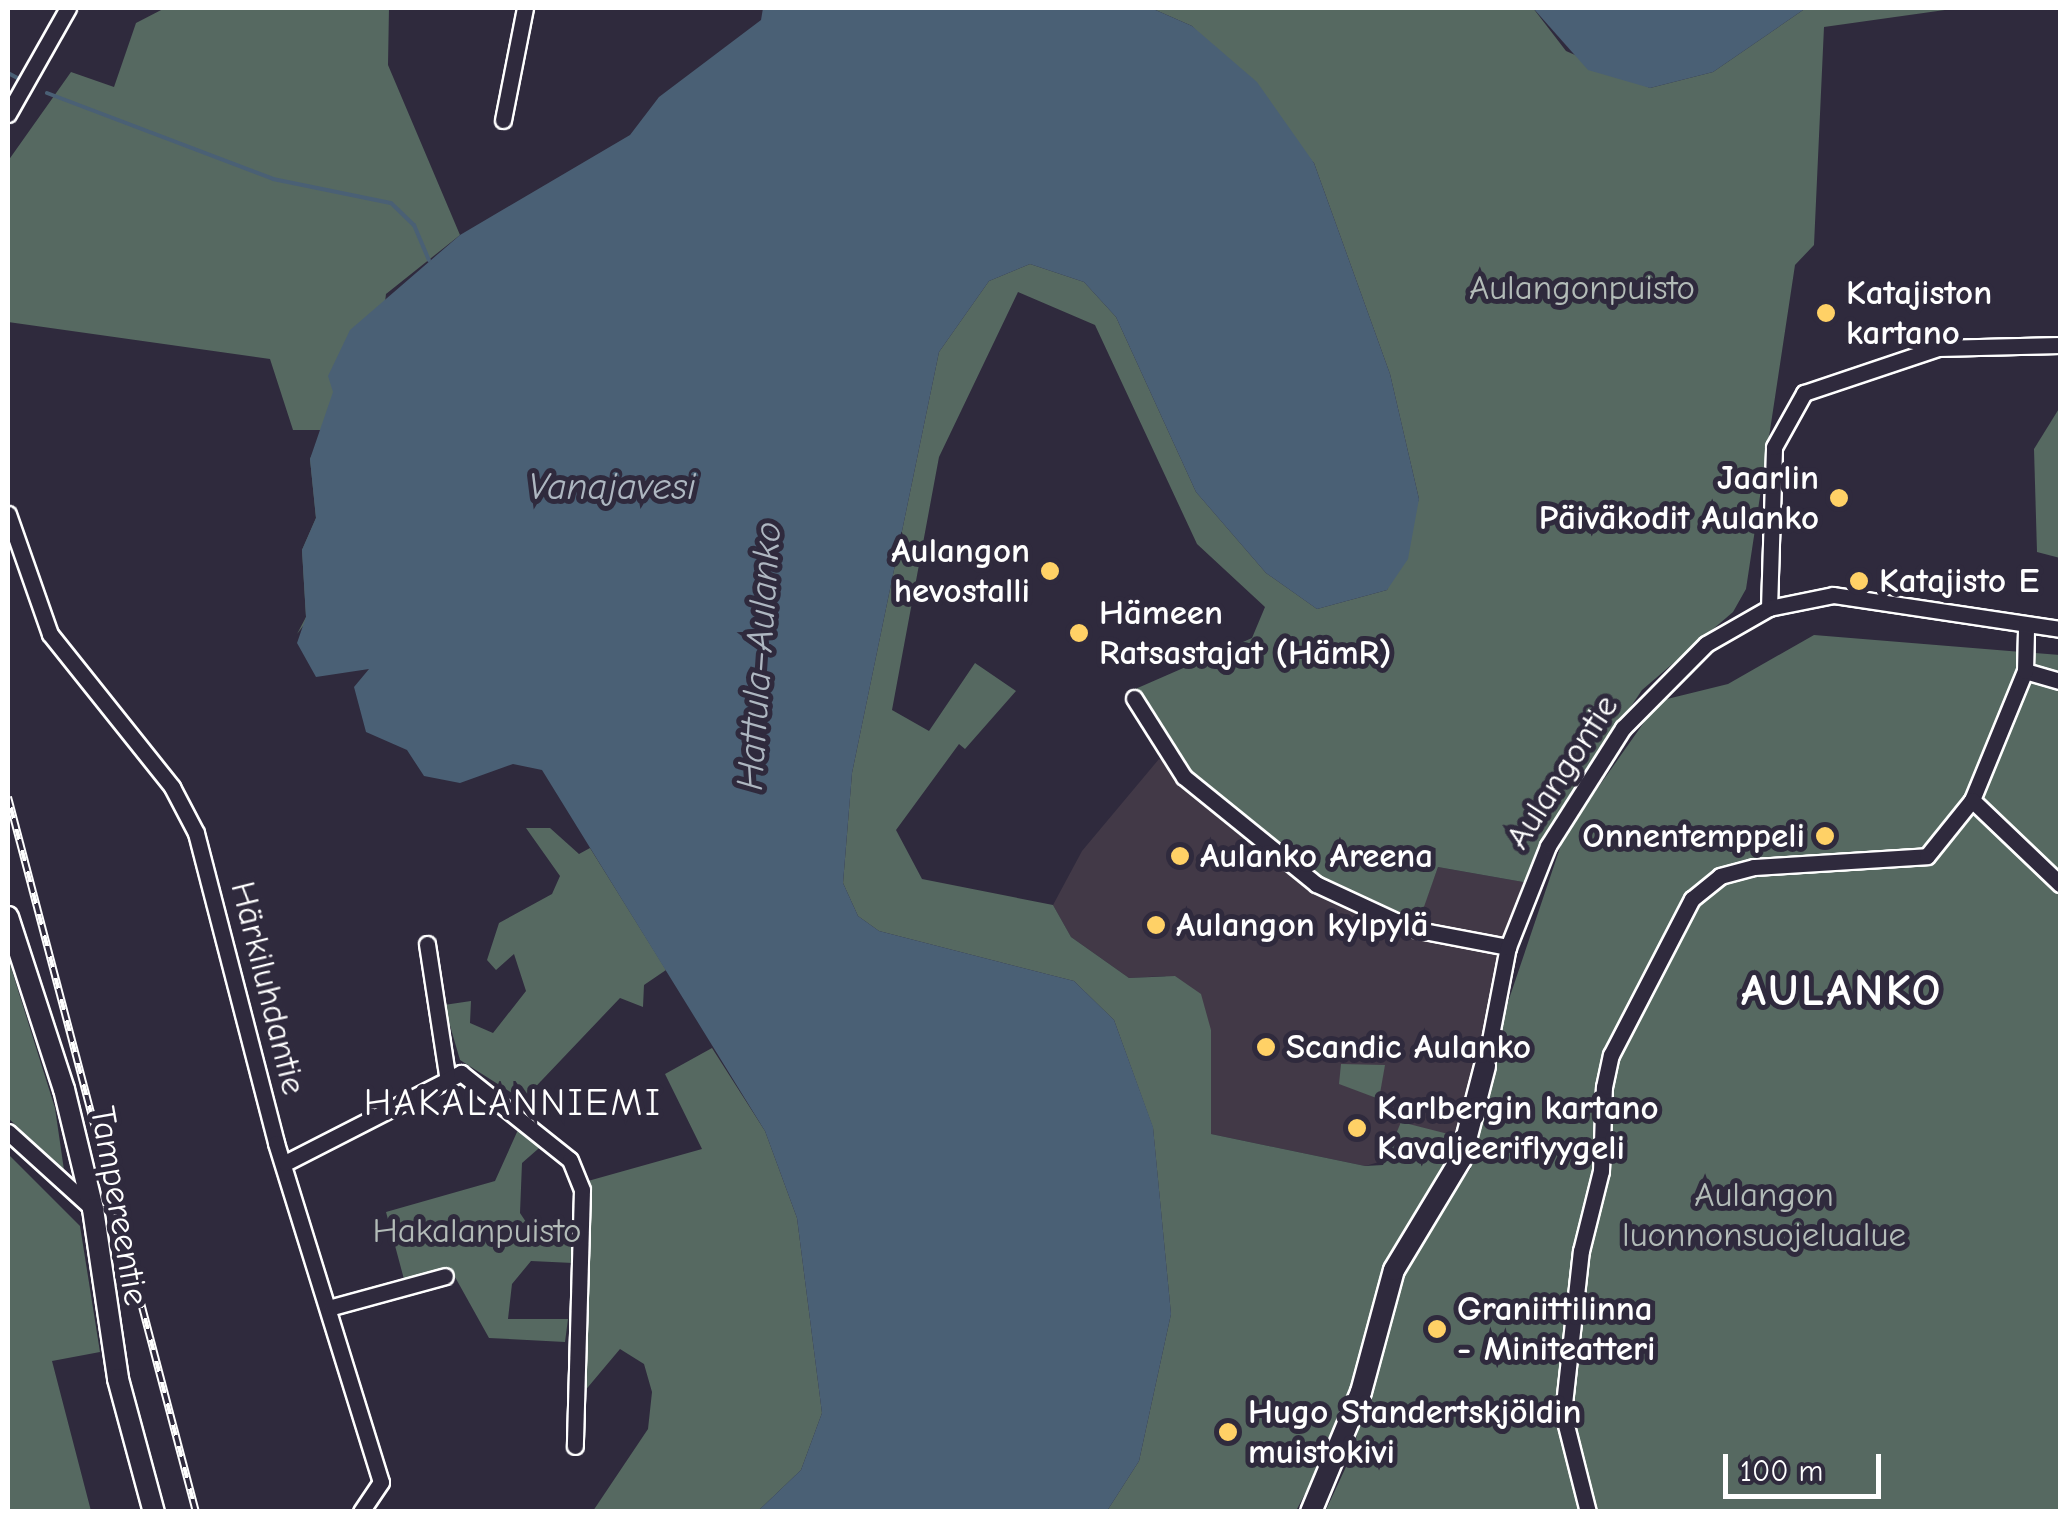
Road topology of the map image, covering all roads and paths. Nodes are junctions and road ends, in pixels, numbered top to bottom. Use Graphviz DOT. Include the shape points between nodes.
graph roads {
  1 [pos="68,8"];
  2 [pos="525,8"];
  3 [pos="8,114"];
  4 [pos="503,120"];
  5 [pos="2060,346"];
  6 [pos="8,514"];
  7 [pos="1769,608"];
  8 [pos="2056,626"];
  9 [pos="2026,629"];
  10 [pos="2026,667"];
  11 [pos="2060,682"];
  12 [pos="1134,698"];
  13 [pos="1972,800"];
  14 [pos="2060,884"];
  15 [pos="8,916"];
  16 [pos="427,944"];
  17 [pos="1508,946"];
  18 [pos="1485,1066"];
  19 [pos="447,1074"];
  20 [pos="8,1132"];
  21 [pos="285,1162"];
  22 [pos="94,1209"];
  23 [pos="444,1276"];
  24 [pos="332,1307"];
  25 [pos="575,1446"];
  26 [pos="154,1512"];
  27 [pos="361,1512"];
  28 [pos="1311,1512"];
  29 [pos="1588,1512"];
  1 -- 3 [label="street"];
  2 -- 4 [label="street"];
  5 -- 7 [label="street" via="1938,348 1804,393 1774,447"];
  6 -- 21 [label="street, Härkiluhdantie" via="50,634 189,817"];
  7 -- 9 [label="street, Aulangontie" via="1876,597"];
  7 -- 17 [label="street, Aulangontie" via="1706,644 1623,728 1548,846"];
  8 -- 9 [label="street, Aulangontie"];
  9 -- 10 [label="street"];
  10 -- 11 [label="street"];
  10 -- 13 [label="street"];
  12 -- 17 [label="street" via="1184,777 1316,884 1413,928"];
  13 -- 14 [label="street"];
  13 -- 29 [label="street" via="1927,856 1720,876 1671,930 1604,1088 1601,1171 1581,1251 1563,1413"];
  15 -- 22 [label="main road, Tampereentie"];
  16 -- 19 [label="street"];
  17 -- 18 [label="street, Aulangontie"];
  18 -- 28 [label="main road, Aulangontie" via="1462,1160 1391,1276 1362,1392"];
  19 -- 21 [label="street"];
  19 -- 25 [label="street" via="479,1079 577,1175"];
  20 -- 22 [label="street"];
  21 -- 24 [label="street, Härkiluhdantie"];
  22 -- 26 [label="main road, Tampereentie" via="118,1378"];
  23 -- 24 [label="street"];
  24 -- 27 [label="street, Härkiluhdantie" via="381,1482"];
}
